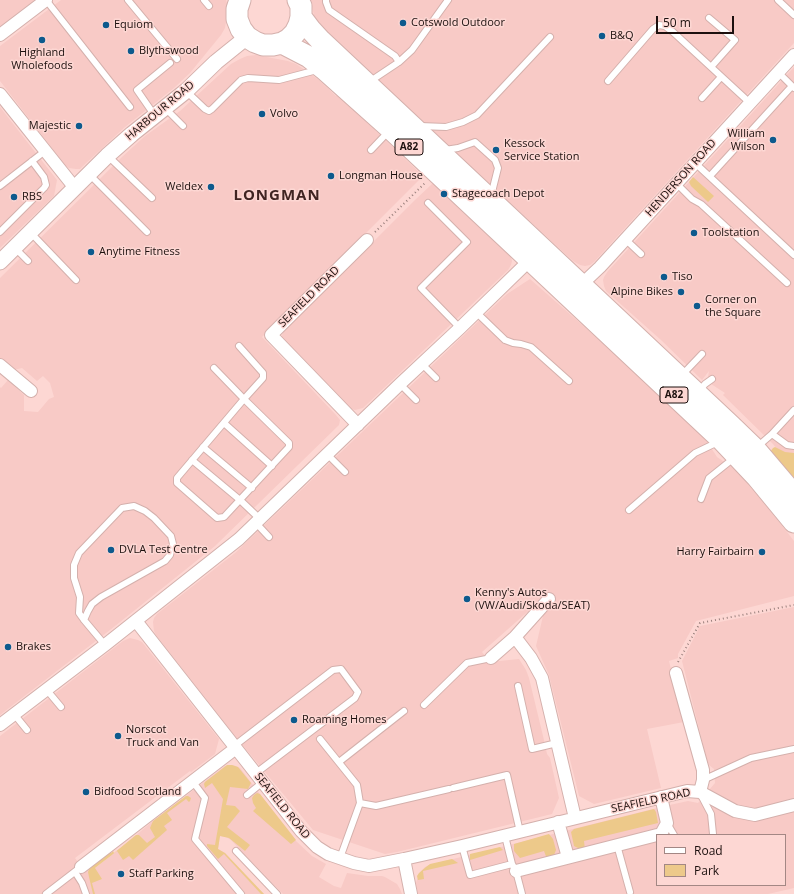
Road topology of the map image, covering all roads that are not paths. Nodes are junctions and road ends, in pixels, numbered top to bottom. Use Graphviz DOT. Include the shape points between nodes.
graph roads {
  1 [pos="46,0"];
  2 [pos="128,0"];
  3 [pos="204,0"];
  4 [pos="326,0"];
  5 [pos="448,0"];
  6 [pos="778,0"];
  7 [pos="237,3"];
  8 [pos="209,6"];
  9 [pos="300,8"];
  10 [pos="794,15"];
  11 [pos="709,18"];
  12 [pos="0,35"];
  13 [pos="247,37"];
  14 [pos="550,37"];
  15 [pos="282,43"];
  16 [pos="794,55"];
  17 [pos="177,59"];
  18 [pos="399,62"];
  19 [pos="170,63"];
  20 [pos="711,67"];
  21 [pos="324,68"];
  22 [pos="778,72"];
  23 [pos="721,77"];
  24 [pos="608,81"];
  25 [pos="368,84"];
  26 [pos="793,87"];
  27 [pos="186,91"];
  28 [pos="0,94"];
  29 [pos="702,98"];
  30 [pos="750,103"];
  31 [pos="130,107"];
  32 [pos="160,112"];
  33 [pos="412,125"];
  34 [pos="183,126"];
  35 [pos="391,129"];
  36 [pos="371,150"];
  37 [pos="46,151"];
  38 [pos="439,151"];
  39 [pos="107,156"];
  40 [pos="32,161"];
  41 [pos="695,163"];
  42 [pos="89,174"];
  43 [pos="710,176"];
  44 [pos="676,183"];
  45 [pos="0,186"];
  46 [pos="75,188"];
  47 [pos="152,198"];
  48 [pos="492,201"];
  49 [pos="428,203"];
  50 [pos="0,232"];
  51 [pos="30,232"];
  52 [pos="146,232"];
  53 [pos="625,239"];
  54 [pos="367,240"];
  55 [pos="15,247"];
  56 [pos="641,254"];
  57 [pos="794,255"];
  58 [pos="530,260"];
  59 [pos="28,261"];
  60 [pos="0,262"];
  61 [pos="76,280"];
  62 [pos="787,283"];
  63 [pos="572,288"];
  64 [pos="476,312"];
  65 [pos="460,328"];
  66 [pos="239,346"];
  67 [pos="702,354"];
  68 [pos="422,364"];
  69 [pos="214,368"];
  70 [pos="2,370"];
  71 [pos="680,377"];
  72 [pos="436,378"];
  73 [pos="712,379"];
  74 [pos="569,381"];
  75 [pos="400,384"];
  76 [pos="30,392"];
  77 [pos="697,393"];
  78 [pos="244,399"];
  79 [pos="416,400"];
  80 [pos="794,410"];
  81 [pos="224,423"];
  82 [pos="358,425"];
  83 [pos="772,434"];
  84 [pos="722,440"];
  85 [pos="794,446"];
  86 [pos="203,447"];
  87 [pos="746,453"];
  88 [pos="328,454"];
  89 [pos="192,460"];
  90 [pos="272,466"];
  91 [pos="345,472"];
  92 [pos="252,488"];
  93 [pos="794,495"];
  94 [pos="701,499"];
  95 [pos="240,500"];
  96 [pos="629,510"];
  97 [pos="258,521"];
  98 [pos="794,522"];
  99 [pos="269,537"];
  100 [pos="549,599"];
  101 [pos="84,620"];
  102 [pos="136,620"];
  103 [pos="514,637"];
  104 [pos="105,644"];
  105 [pos="491,658"];
  106 [pos="676,673"];
  107 [pos="518,686"];
  108 [pos="46,689"];
  109 [pos="424,705"];
  110 [pos="61,707"];
  111 [pos="404,711"];
  112 [pos="14,714"];
  113 [pos="0,725"];
  114 [pos="27,730"];
  115 [pos="320,740"];
  116 [pos="557,743"];
  117 [pos="235,747"];
  118 [pos="794,749"];
  119 [pos="339,762"];
  120 [pos="259,778"];
  121 [pos="193,782"];
  122 [pos="701,786"];
  123 [pos="247,795"];
  124 [pos="661,797"];
  125 [pos="360,803"];
  126 [pos="794,805"];
  127 [pos="575,818"];
  128 [pos="558,822"];
  129 [pos="667,823"];
  130 [pos="520,832"];
  131 [pos="661,834"];
  132 [pos="673,834"];
  133 [pos="714,834"];
  134 [pos="656,835"];
  135 [pos="505,836"];
  136 [pos="617,845"];
  137 [pos="462,846"];
  138 [pos="236,851"];
  139 [pos="568,857"];
  140 [pos="340,858"];
  141 [pos="404,859"];
  142 [pos="514,867"];
  143 [pos="78,870"];
  144 [pos="630,892"];
  145 [pos="46,894"];
  146 [pos="86,894"];
  147 [pos="241,894"];
  148 [pos="277,894"];
  149 [pos="411,894"];
  150 [pos="522,894"];
  1 -- 12 [label="street"];
  1 -- 31 [label="lane"];
  2 -- 17 [label="lane"];
  3 -- 8 [label="lane"];
  4 -- 18 [label="lane" via="329,10 395,56"];
  5 -- 18 [label="lane" via="412,50"];
  6 -- 10 [label="lane"];
  7 -- 13 [label="highway" via="239,24"];
  9 -- 15 [label="highway, A82" via="299,25 295,33"];
  9 -- 25 [label="highway, A82" via="310,29"];
  11 -- 20 [label="lane" via="735,40"];
  13 -- 15 [label="highway" via="263,45"];
  13 -- 27 [label="street, HARBOUR ROAD"];
  14 -- 33 [label="lane" via="477,115 446,127"];
  15 -- 21 [label="highway, A82"];
  16 -- 22 [label="street, HENDERSON ROAD"];
  18 -- 25 [label="lane"];
  19 -- 32 [label="lane" via="137,90"];
  20 -- 23 [label="lane"];
  20 -- 24 [label="lane" via="673,32 665,26 659,26 653,29"];
  21 -- 27 [label="lane" via="279,80 241,80 209,111"];
  21 -- 35 [label="highway, A82"];
  22 -- 26 [label="lane"];
  22 -- 30 [label="street, HENDERSON ROAD"];
  23 -- 29 [label="lane"];
  23 -- 30 [label="lane"];
  25 -- 33 [label="highway, A82"];
  26 -- 43 [label="lane"];
  27 -- 32 [label="street, HARBOUR ROAD"];
  28 -- 37 [label="street"];
  30 -- 41 [label="street, HENDERSON ROAD"];
  32 -- 34 [label="lane"];
  32 -- 39 [label="street, HARBOUR ROAD"];
  33 -- 38 [label="highway, A82"];
  35 -- 36 [label="lane"];
  35 -- 58 [label="highway, A82"];
  37 -- 40 [label="lane"];
  37 -- 46 [label="street"];
  38 -- 48 [label="highway, A82"];
  38 -- 48 [label="lane" via="475,142 495,160 498,168"];
  39 -- 42 [label="street, HARBOUR ROAD"];
  39 -- 47 [label="lane"];
  40 -- 45 [label="lane"];
  40 -- 50 [label="lane" via="44,177 46,185"];
  41 -- 43 [label="lane"];
  41 -- 44 [label="street, HENDERSON ROAD"];
  42 -- 46 [label="street, HARBOUR ROAD"];
  42 -- 52 [label="lane"];
  43 -- 57 [label="lane"];
  44 -- 53 [label="street, HENDERSON ROAD"];
  44 -- 62 [label="lane"];
  46 -- 51 [label="street, HARBOUR ROAD"];
  48 -- 63 [label="highway, A82"];
  49 -- 65 [label="lane" via="467,242 421,288"];
  51 -- 55 [label="street, HARBOUR ROAD"];
  51 -- 61 [label="lane"];
  53 -- 56 [label="lane"];
  53 -- 63 [label="street, HENDERSON ROAD" via="600,267"];
  54 -- 82 [label="street, SEAFIELD ROAD" via="271,335"];
  55 -- 59 [label="lane"];
  55 -- 60 [label="street, HARBOUR ROAD"];
  58 -- 63 [label="highway, A82"];
  58 -- 64 [label="street"];
  63 -- 71 [label="highway, A82"];
  63 -- 84 [label="highway, A82"];
  64 -- 65 [label="street"];
  64 -- 74 [label="lane" via="505,340 531,347"];
  65 -- 68 [label="street"];
  66 -- 78 [label="lane" via="263,373 263,378"];
  67 -- 71 [label="lane"];
  68 -- 72 [label="lane"];
  68 -- 75 [label="street"];
  69 -- 78 [label="lane"];
  70 -- 76 [label="street"];
  71 -- 77 [label="highway, A82"];
  73 -- 77 [label="lane"];
  75 -- 79 [label="lane"];
  75 -- 82 [label="street"];
  77 -- 87 [label="highway, A82"];
  78 -- 81 [label="lane"];
  78 -- 90 [label="lane" via="289,443 289,448"];
  80 -- 83 [label="lane"];
  81 -- 86 [label="lane"];
  81 -- 90 [label="lane"];
  82 -- 88 [label="street"];
  83 -- 85 [label="lane" via="787,445"];
  83 -- 87 [label="lane"];
  84 -- 87 [label="highway, A82"];
  84 -- 96 [label="lane" via="696,453"];
  86 -- 89 [label="lane"];
  86 -- 92 [label="lane"];
  87 -- 93 [label="highway, A82"];
  87 -- 94 [label="lane" via="731,460 709,478"];
  87 -- 98 [label="highway, A82" via="757,477"];
  88 -- 91 [label="lane"];
  88 -- 97 [label="street"];
  89 -- 95 [label="lane"];
  89 -- 95 [label="lane" via="177,478 177,483 217,518 224,517"];
  90 -- 92 [label="lane"];
  92 -- 95 [label="lane"];
  95 -- 97 [label="lane"];
  97 -- 99 [label="lane"];
  97 -- 102 [label="street" via="239,539"];
  100 -- 103 [label="street"];
  101 -- 101 [label="lane" via="79,613 80,597 74,578 74,565 79,553 122,508 134,506 145,511 170,536 173,544 170,555 165,561 101,597 92,604"];
  101 -- 104 [label="lane"];
  102 -- 104 [label="street"];
  102 -- 117 [label="street, SEAFIELD ROAD"];
  103 -- 105 [label="street"];
  103 -- 116 [label="street" via="531,658 542,678"];
  104 -- 108 [label="street"];
  105 -- 109 [label="lane" via="467,663"];
  106 -- 122 [label="street" via="703,770"];
  107 -- 116 [label="lane" via="532,749"];
  108 -- 110 [label="lane"];
  108 -- 112 [label="street"];
  111 -- 119 [label="lane"];
  112 -- 113 [label="street"];
  112 -- 114 [label="lane"];
  115 -- 119 [label="lane"];
  116 -- 127 [label="street"];
  117 -- 120 [label="street, SEAFIELD ROAD"];
  117 -- 120 [label="lane" via="333,670 341,669 358,692 355,698"];
  117 -- 121 [label="street"];
  118 -- 122 [label="lane" via="751,758"];
  119 -- 125 [label="lane" via="357,785"];
  120 -- 123 [label="lane"];
  120 -- 140 [label="street, SEAFIELD ROAD" via="317,847"];
  121 -- 143 [label="street"];
  121 -- 147 [label="lane" via="205,798 195,839"];
  122 -- 124 [label="street, SEAFIELD ROAD" via="687,792"];
  122 -- 126 [label="street, SEAFIELD ROAD" via="735,811 755,815"];
  122 -- 133 [label="lane" via="711,814"];
  124 -- 127 [label="street, SEAFIELD ROAD"];
  124 -- 129 [label="street"];
  125 -- 130 [label="lane" via="376,806 507,775"];
  125 -- 140 [label="lane"];
  127 -- 128 [label="street, SEAFIELD ROAD"];
  128 -- 130 [label="street, SEAFIELD ROAD"];
  128 -- 139 [label="street"];
  129 -- 131 [label="street"];
  129 -- 132 [label="lane"];
  130 -- 135 [label="street, SEAFIELD ROAD"];
  134 -- 136 [label="street"];
  135 -- 137 [label="street, SEAFIELD ROAD"];
  135 -- 142 [label="lane"];
  136 -- 139 [label="street"];
  136 -- 144 [label="lane"];
  137 -- 141 [label="street, SEAFIELD ROAD"];
  137 -- 142 [label="lane" via="470,875"];
  138 -- 148 [label="lane"];
  139 -- 142 [label="street"];
  140 -- 141 [label="street, SEAFIELD ROAD" via="369,866"];
  141 -- 149 [label="street"];
  142 -- 150 [label="lane"];
  143 -- 145 [label="lane"];
  143 -- 146 [label="lane"];
}
